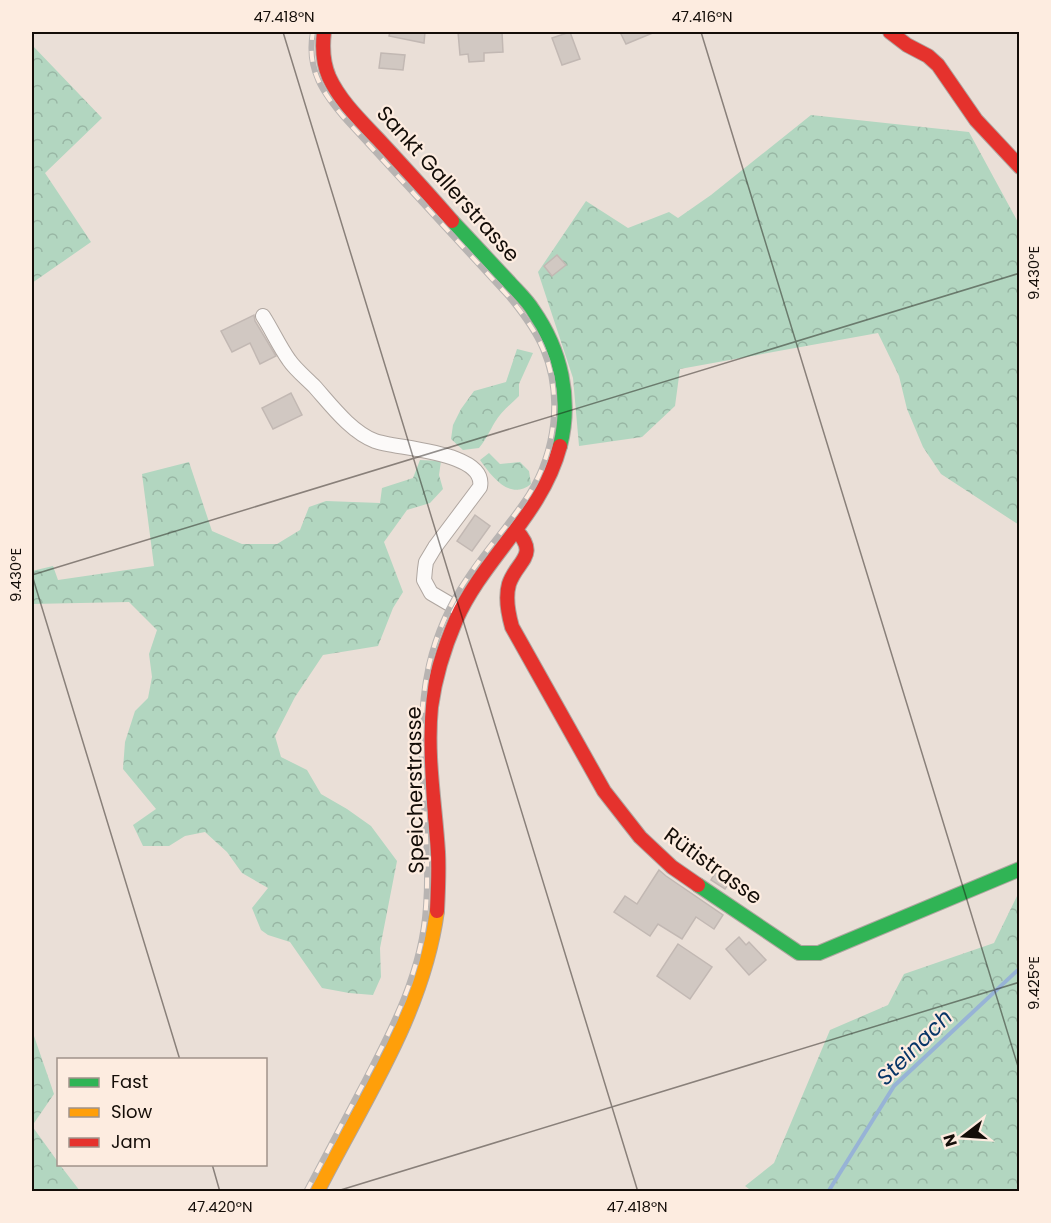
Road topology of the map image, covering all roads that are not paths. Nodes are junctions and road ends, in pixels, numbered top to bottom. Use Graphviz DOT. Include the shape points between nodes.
graph roads {
  1 [pos="324,32"];
  2 [pos="892,33"];
  3 [pos="1020,167"];
  4 [pos="263,316"];
  5 [pos="558,361"];
  6 [pos="516,530"];
  7 [pos="460,610"];
  8 [pos="1020,869"];
  9 [pos="317,1191"];
  1 -- 5 [label="main road, Sankt Gallerstrasse" via="323,61 335,90 533,309"];
  2 -- 3 [label="main road" via="938,65 976,120"];
  4 -- 7 [label="street" via="289,361 363,436 383,444 440,454 479,475 480,487 435,547 425,569 424,580 431,593"];
  5 -- 6 [label="main road, Speicherstrasse" via="566,403 558,457 543,490"];
  6 -- 7 [label="main road, Speicherstrasse"];
  6 -- 8 [label="main road, Rütistrasse" via="527,544 526,555 507,594 512,627 604,791 640,837 672,867 799,952 809,954"];
  7 -- 9 [label="main road, Speicherstrasse" via="441,659 432,704 438,887 425,970 403,1027"];
}
